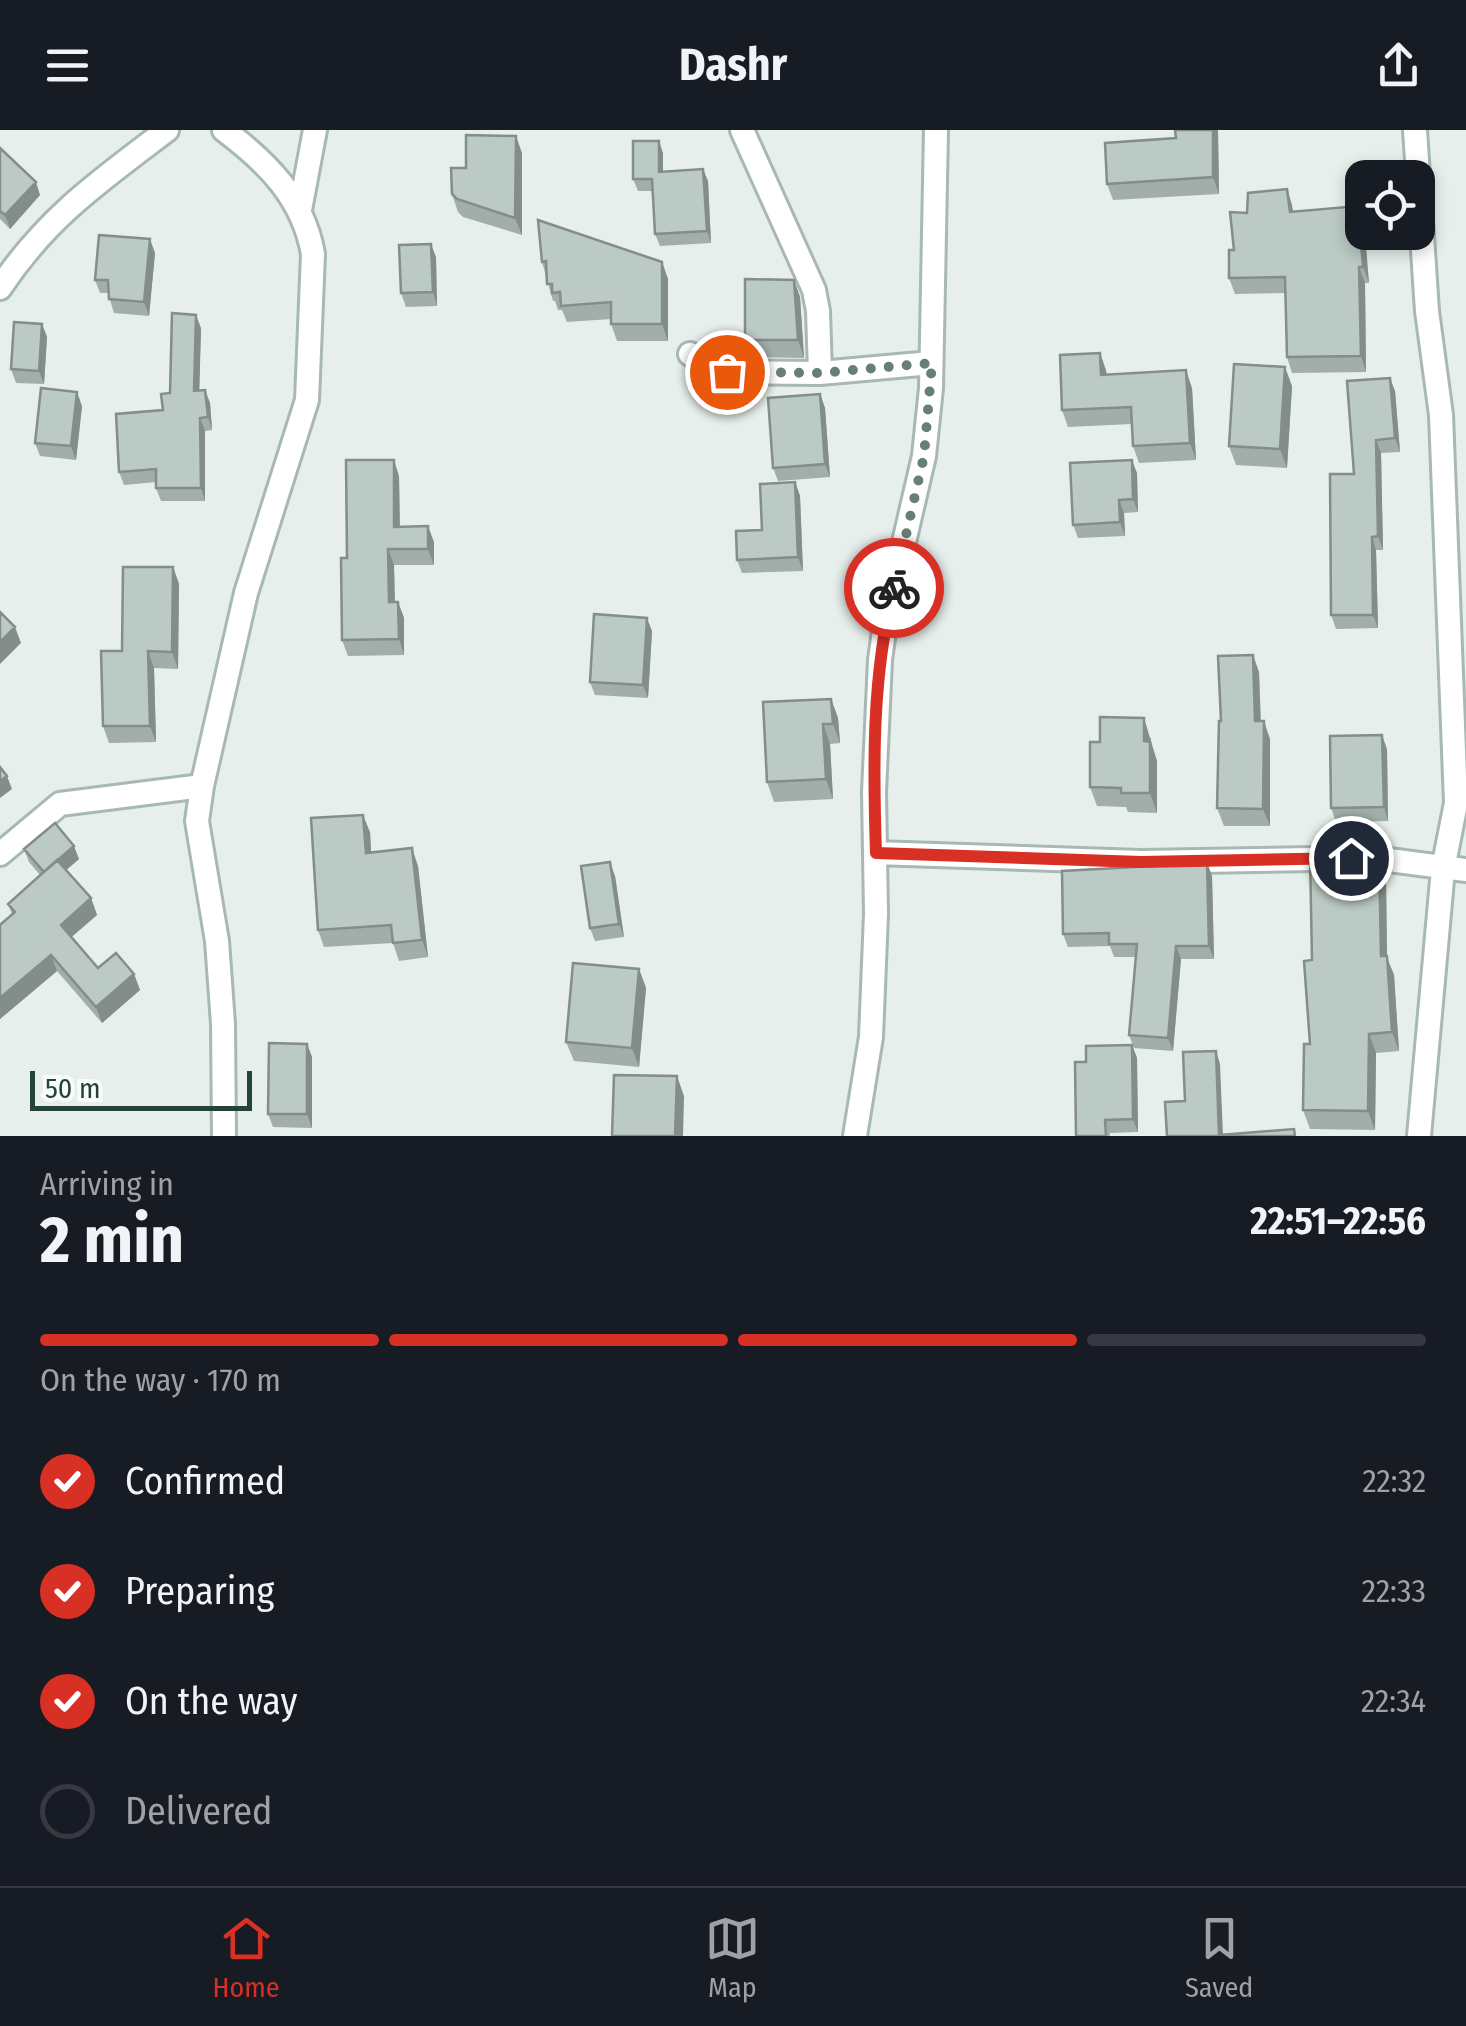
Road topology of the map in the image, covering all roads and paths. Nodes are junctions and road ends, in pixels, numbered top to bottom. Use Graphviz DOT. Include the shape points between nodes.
graph roads {
  1 [pos="167,130"];
  2 [pos="224,130"];
  3 [pos="314,130"];
  4 [pos="742,130"];
  5 [pos="936,130"];
  6 [pos="1416,130"];
  7 [pos="300,210"];
  8 [pos="0,288"];
  9 [pos="690,354"];
  10 [pos="932,363"];
  11 [pos="820,373"];
  12 [pos="202,786"];
  13 [pos="876,853"];
  14 [pos="0,854"];
  15 [pos="1454,869"];
  16 [pos="224,1136"];
  17 [pos="856,1136"];
  18 [pos="1419,1136"];
  1 -- 8 [label="street" via="54,218"];
  2 -- 7 [label="street" via="264,162"];
  3 -- 7 [label="street"];
  4 -- 11 [label="street" via="814,290"];
  5 -- 10 [label="street"];
  6 -- 15 [label="street" via="1440,415"];
  7 -- 12 [label="street" via="313,254 308,400 250,580"];
  9 -- 11 [label="street" via="727,372"];
  10 -- 11 [label="street"];
  10 -- 13 [label="street" via="924,456 880,660"];
  12 -- 14 [label="street" via="60,804"];
  12 -- 16 [label="street" via="197,822 217,942"];
  13 -- 15 [label="street" via="1141,862 1374,858"];
  13 -- 17 [label="street" via="871,1037"];
  15 -- 18 [label="street"];
}
